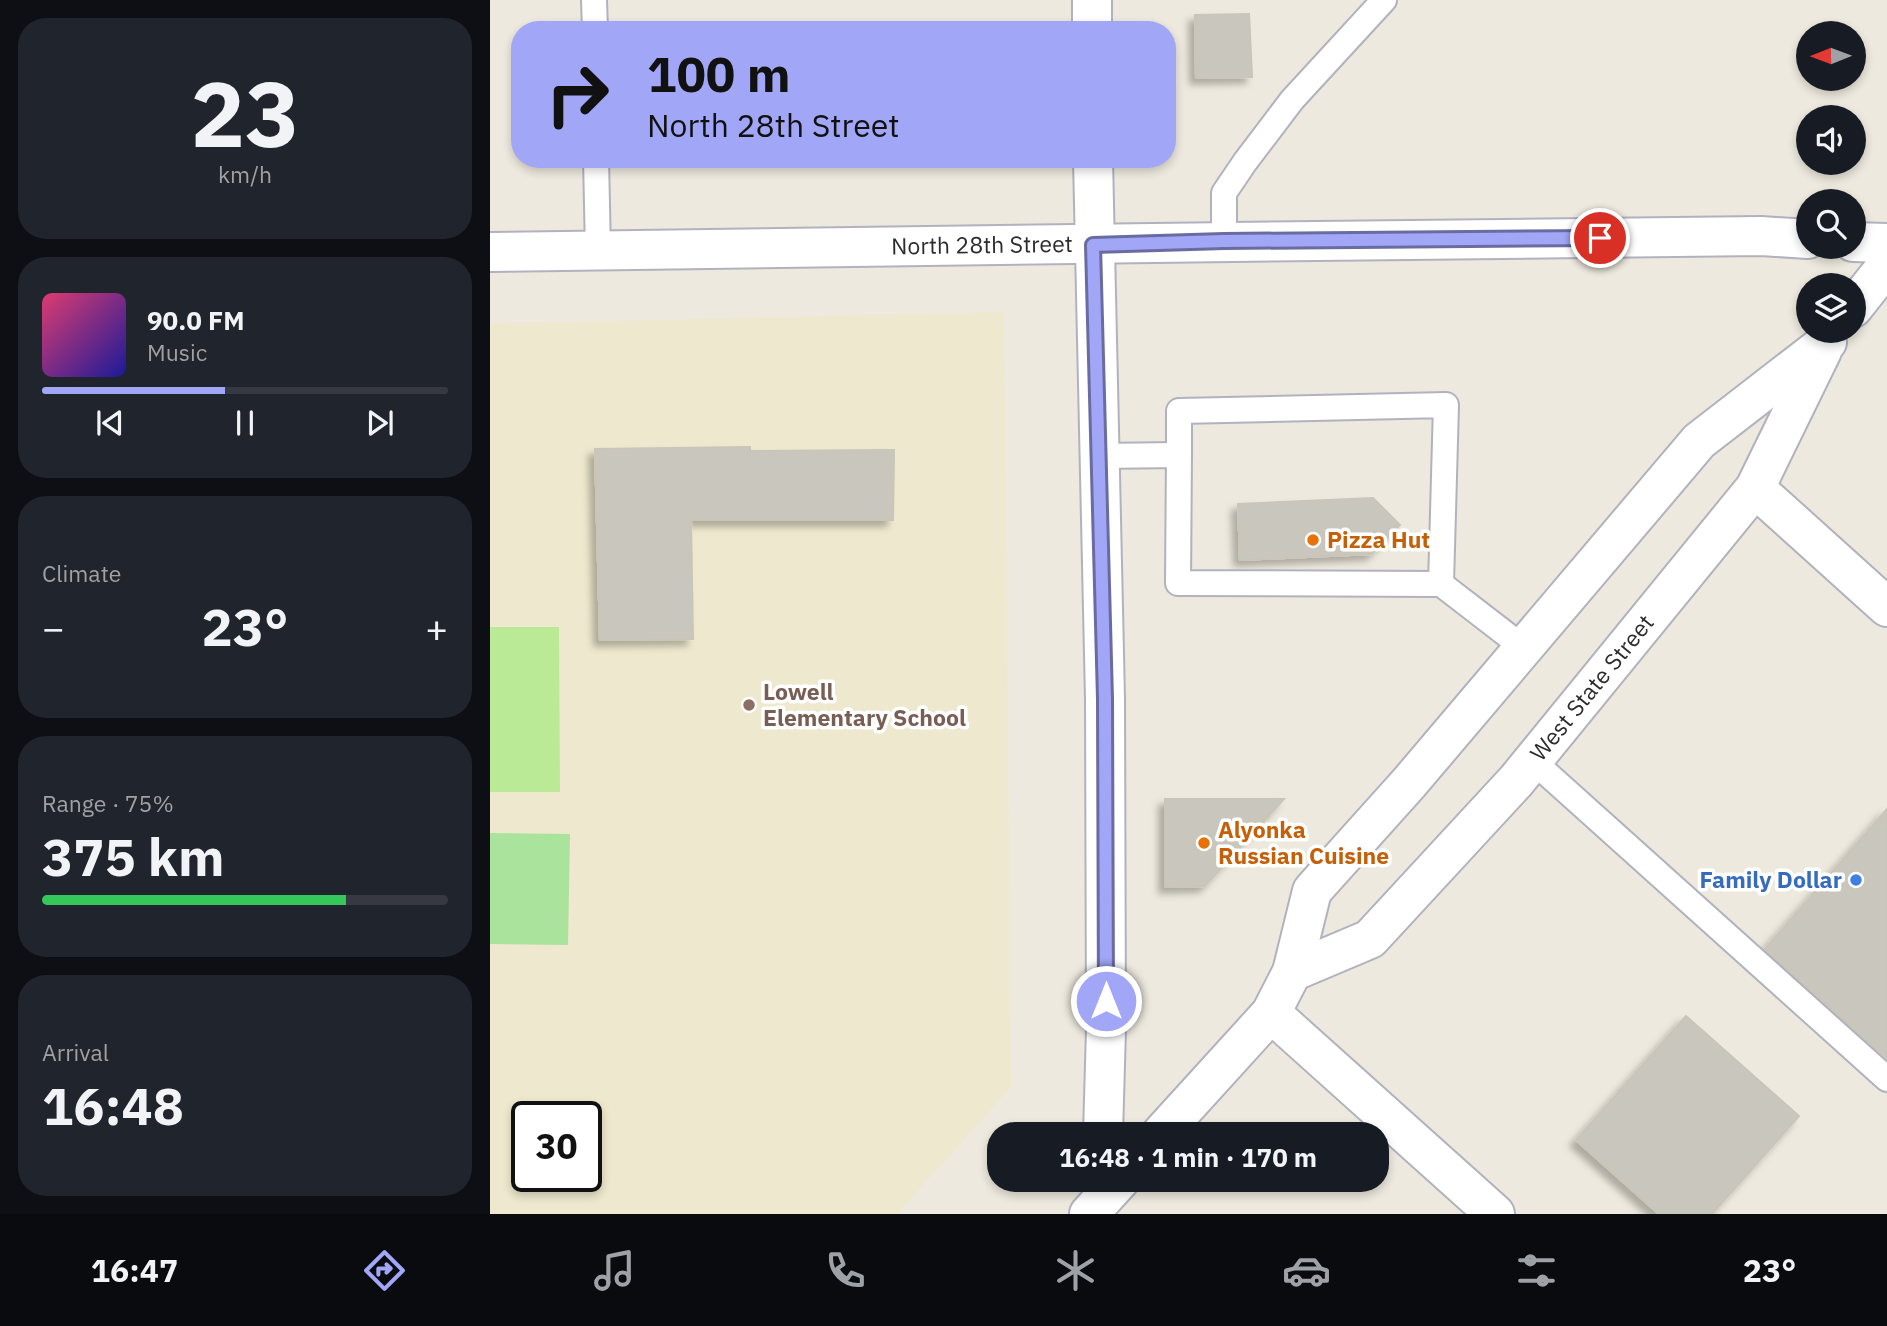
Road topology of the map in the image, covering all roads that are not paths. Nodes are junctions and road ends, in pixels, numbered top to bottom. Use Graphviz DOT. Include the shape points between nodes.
graph roads {
  1 [pos="594,0"];
  2 [pos="1092,0"];
  3 [pos="1384,0"];
  4 [pos="594,21"];
  5 [pos="1092,21"];
  6 [pos="596,168"];
  7 [pos="1093,168"];
  8 [pos="1796,238"];
  9 [pos="1224,241"];
  10 [pos="1866,242"];
  11 [pos="1887,243"];
  12 [pos="1093,245"];
  13 [pos="598,251"];
  14 [pos="490,253"];
  15 [pos="1887,265"];
  16 [pos="1866,292"];
  17 [pos="1822,343"];
  18 [pos="1828,343"];
  19 [pos="1179,455"];
  20 [pos="1098,456"];
  21 [pos="1755,488"];
  22 [pos="1441,584"];
  23 [pos="1886,604"];
  24 [pos="1524,648"];
  25 [pos="1533,761"];
  26 [pos="1292,972"];
  27 [pos="1271,1013"];
  28 [pos="1887,1079"];
  29 [pos="1103,1122"];
  30 [pos="1172,1122"];
  31 [pos="1495,1214"];
  1 -- 4 [label="lane"];
  2 -- 5 [label="street"];
  3 -- 9 [label="lane" via="1292,100 1224,192"];
  6 -- 13 [label="lane"];
  7 -- 12 [label="street"];
  8 -- 9 [label="street, North 28th Street"];
  9 -- 12 [label="street, North 28th Street"];
  10 -- 11 [label="street"];
  12 -- 13 [label="street, North 28th Street"];
  12 -- 20 [label="street"];
  13 -- 14 [label="street, North 28th Street"];
  15 -- 16 [label="street"];
  17 -- 24 [label="street, West State Street" via="1699,441"];
  18 -- 21 [label="street, West State Street"];
  19 -- 20 [label="lane"];
  19 -- 22 [label="lane" via="1178,583"];
  19 -- 22 [label="lane" via="1179,411 1446,405"];
  20 -- 29 [label="street" via="1105,699"];
  21 -- 23 [label="street"];
  21 -- 25 [label="street, West State Street"];
  22 -- 24 [label="lane"];
  24 -- 26 [label="street, West State Street" via="1312,891"];
  25 -- 26 [label="street, West State Street" via="1370,939"];
  25 -- 28 [label="lane"];
  26 -- 27 [label="street, West State Street"];
  27 -- 30 [label="street, West State Street"];
  27 -- 31 [label="street"];
}
